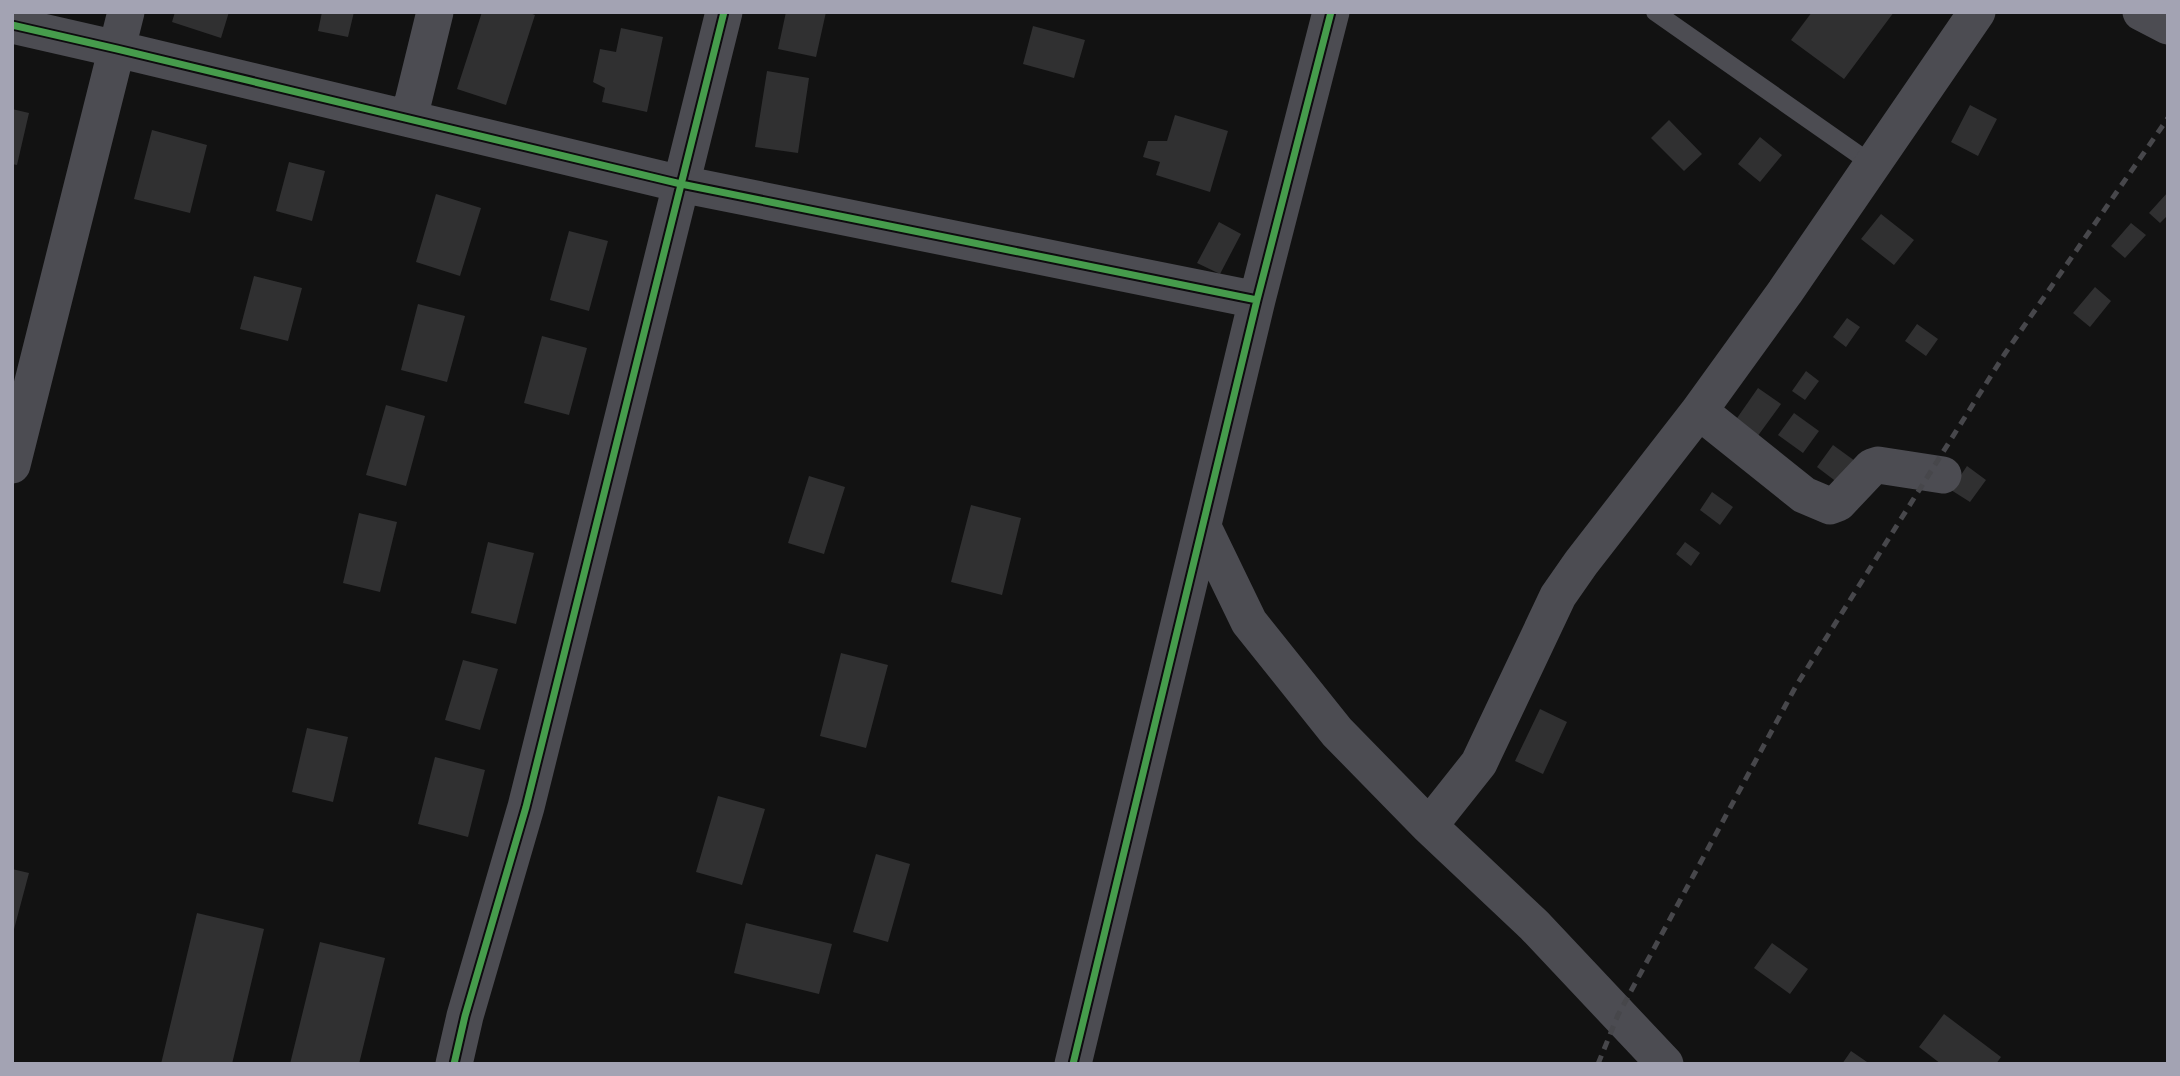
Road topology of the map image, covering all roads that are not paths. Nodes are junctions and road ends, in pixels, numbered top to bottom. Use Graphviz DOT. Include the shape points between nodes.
graph roads {
  1 [pos="126,12"];
  2 [pos="435,12"];
  3 [pos="724,12"];
  4 [pos="1331,12"];
  5 [pos="1656,12"];
  6 [pos="1976,12"];
  7 [pos="2141,12"];
  8 [pos="12,25"];
  9 [pos="2168,26"];
  10 [pos="117,49"];
  11 [pos="409,118"];
  12 [pos="1872,164"];
  13 [pos="681,184"];
  14 [pos="1257,300"];
  15 [pos="1699,411"];
  16 [pos="12,465"];
  17 [pos="1943,475"];
  18 [pos="1203,527"];
  19 [pos="1429,826"];
  20 [pos="454,1064"];
  21 [pos="1073,1064"];
  22 [pos="1665,1064"];
  1 -- 10 [label="street"];
  2 -- 11 [label="street"];
  3 -- 13 [label="street"];
  4 -- 14 [label="street"];
  5 -- 12 [label="lane"];
  6 -- 12 [label="street"];
  7 -- 9 [label="street"];
  8 -- 10 [label="street"];
  10 -- 11 [label="street"];
  10 -- 16 [label="street"];
  11 -- 13 [label="street"];
  12 -- 15 [label="street"];
  13 -- 14 [label="street"];
  13 -- 20 [label="street" via="526,807"];
  14 -- 18 [label="street"];
  15 -- 17 [label="street" via="1804,495 1830,506 1878,465"];
  15 -- 19 [label="street" via="1558,596 1479,763"];
  18 -- 19 [label="street" via="1249,622 1337,732"];
  18 -- 21 [label="street"];
  19 -- 22 [label="street" via="1534,925"];
}
